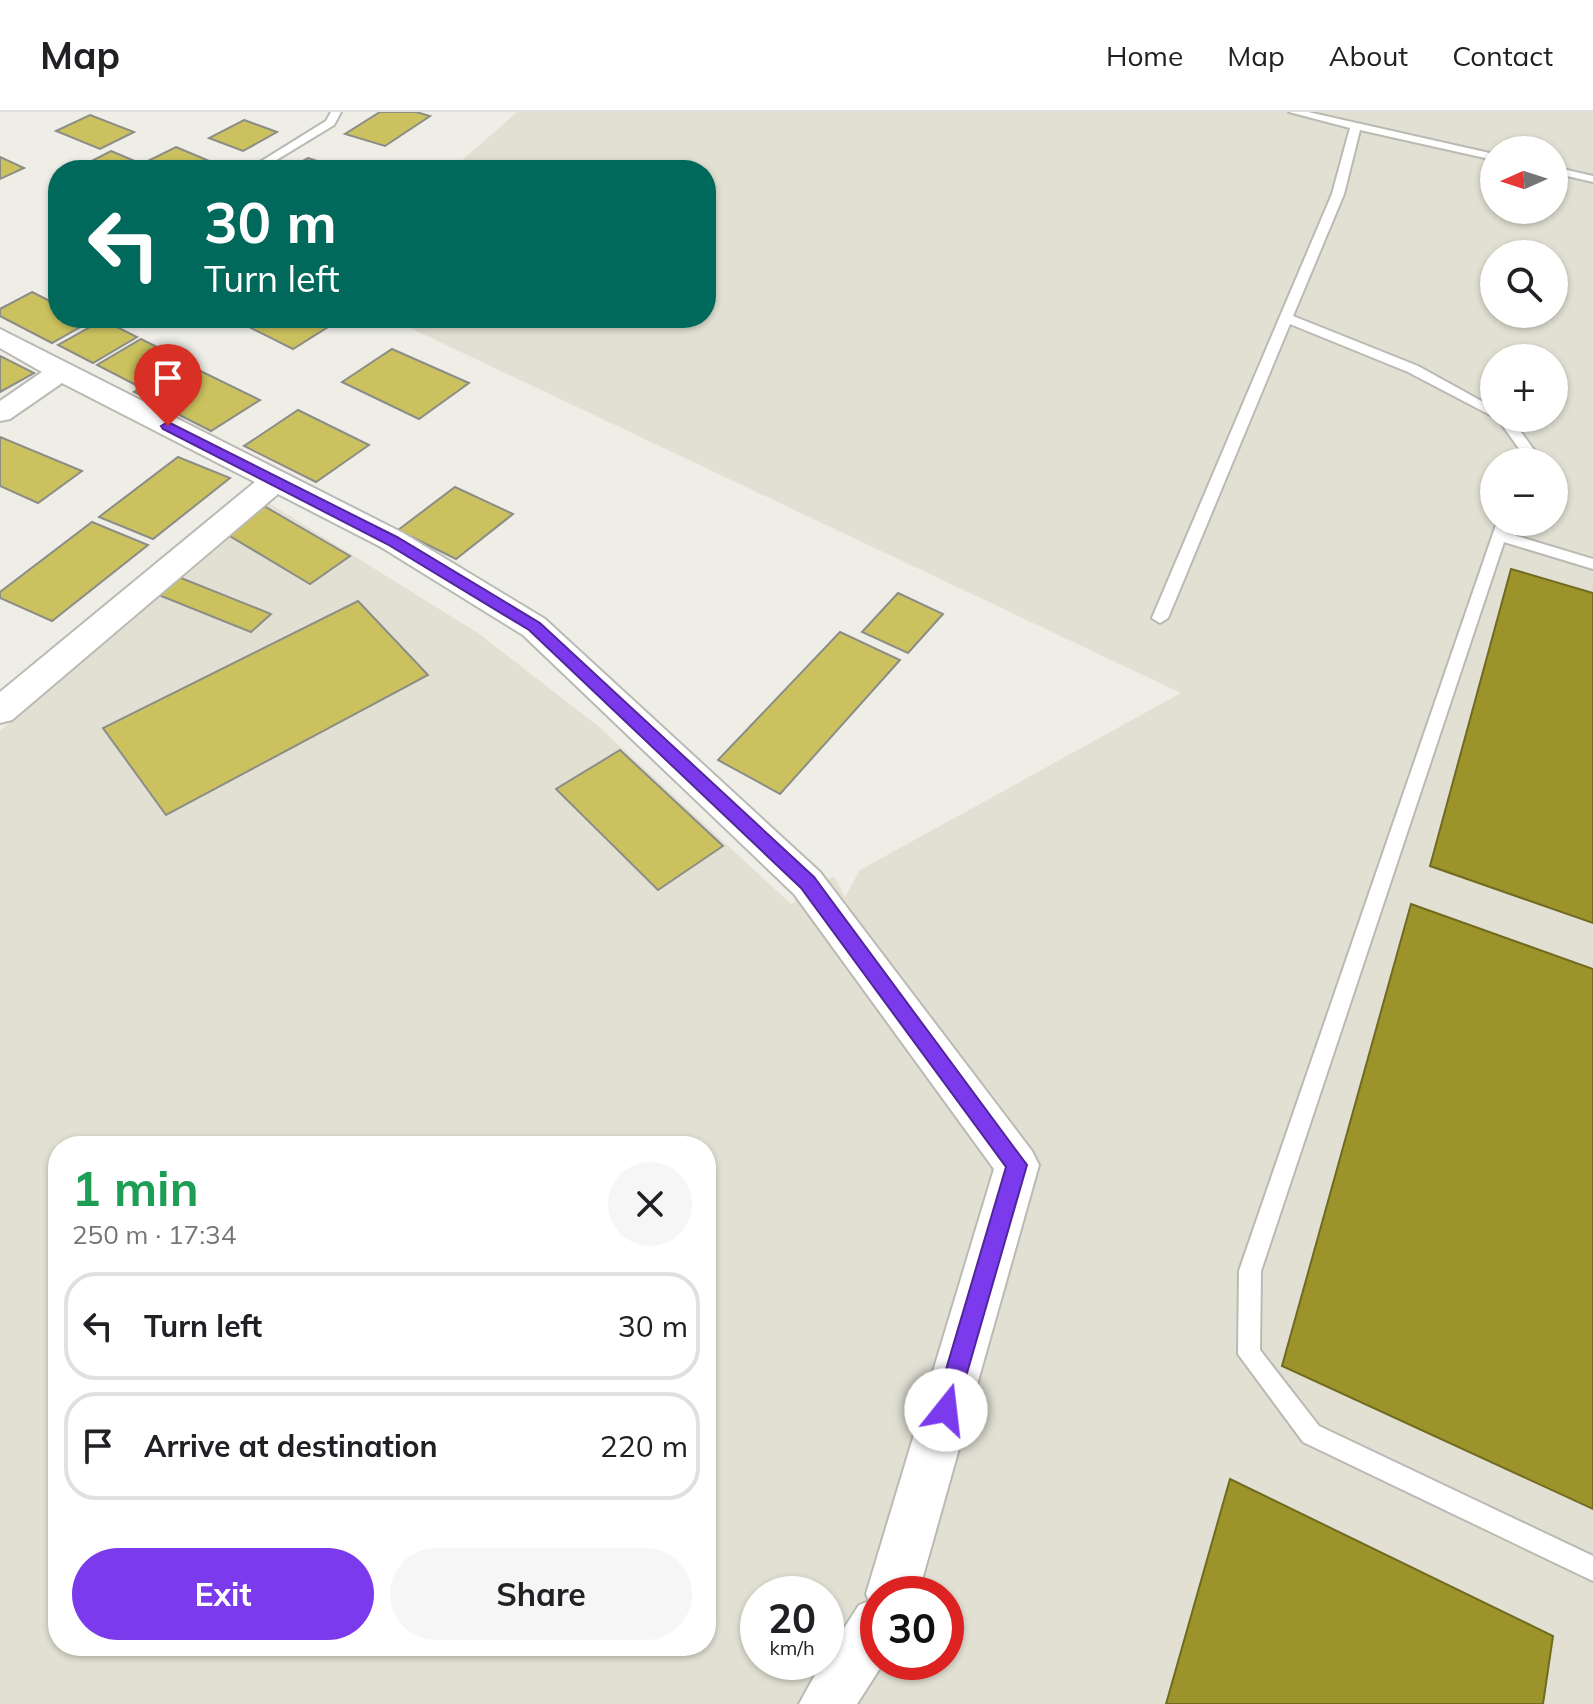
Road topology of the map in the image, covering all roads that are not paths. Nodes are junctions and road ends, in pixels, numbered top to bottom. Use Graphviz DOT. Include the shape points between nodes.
graph roads {
  1 [pos="336,112"];
  2 [pos="1294,112"];
  3 [pos="1356,126"];
  4 [pos="1480,154"];
  5 [pos="269,160"];
  6 [pos="1568,173"];
  7 [pos="1593,179"];
  8 [pos="1287,318"];
  9 [pos="0,337"];
  10 [pos="61,372"];
  11 [pos="1480,405"];
  12 [pos="0,413"];
  13 [pos="275,481"];
  14 [pos="1499,536"];
  15 [pos="1519,536"];
  16 [pos="1593,564"];
  17 [pos="1160,618"];
  18 [pos="0,711"];
  19 [pos="1593,1569"];
  20 [pos="897,1576"];
  21 [pos="860,1652"];
  22 [pos="826,1704"];
  1 -- 5 [label="lane" via="330,123"];
  2 -- 3 [label="lane"];
  3 -- 4 [label="lane"];
  3 -- 8 [label="lane" via="1338,194"];
  6 -- 7 [label="lane"];
  8 -- 11 [label="lane" via="1413,369"];
  8 -- 17 [label="lane"];
  9 -- 10 [label="street"];
  10 -- 12 [label="street"];
  10 -- 13 [label="street"];
  13 -- 18 [label="street"];
  13 -- 20 [label="street" via="392,540 534,627 807,883 1017,1165"];
  14 -- 19 [label="lane" via="1250,1271 1249,1354 1311,1434"];
  15 -- 16 [label="lane"];
  21 -- 22 [label="street"];
}
